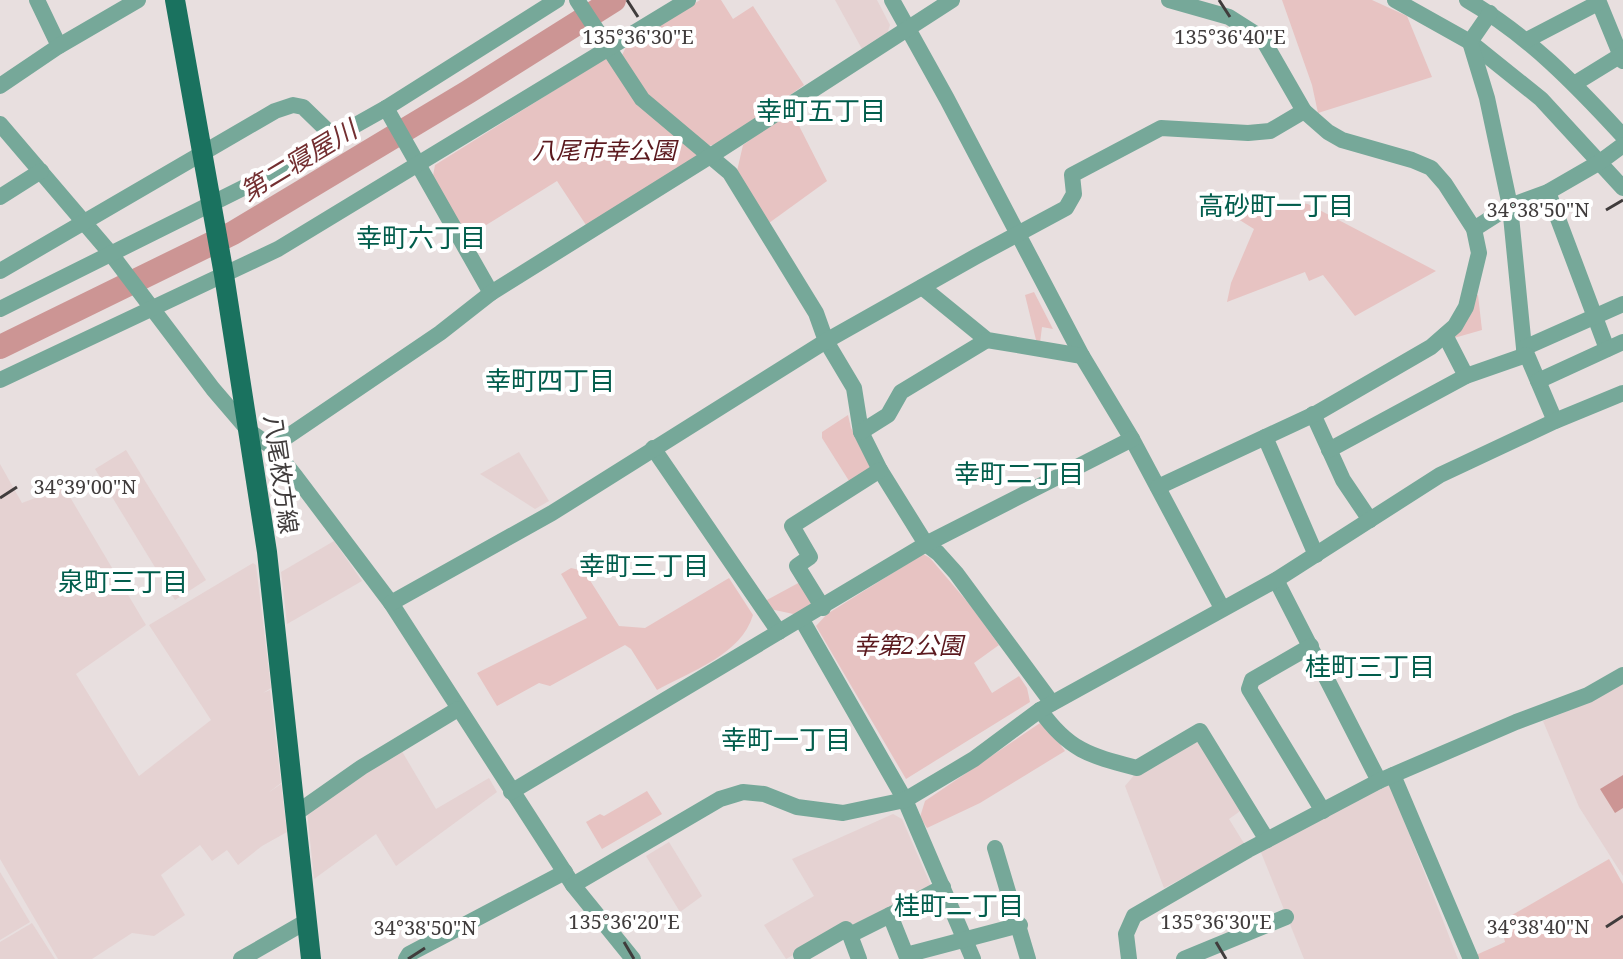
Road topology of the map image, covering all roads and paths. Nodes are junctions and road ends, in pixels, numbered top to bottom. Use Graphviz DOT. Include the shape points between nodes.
graph roads {
  1 [pos="37,0"];
  2 [pos="138,0"];
  3 [pos="175,0"];
  4 [pos="557,0"];
  5 [pos="577,0"];
  6 [pos="688,0"];
  7 [pos="892,0"];
  8 [pos="952,0"];
  9 [pos="1169,0"];
  10 [pos="1395,0"];
  11 [pos="1467,0"];
  12 [pos="1598,1"];
  13 [pos="1490,13"];
  14 [pos="908,27"];
  15 [pos="1527,40"];
  16 [pos="1470,42"];
  17 [pos="59,46"];
  18 [pos="607,49"];
  19 [pos="1622,58"];
  20 [pos="1574,84"];
  21 [pos="0,86"];
  22 [pos="386,108"];
  23 [pos="1304,111"];
  24 [pos="0,124"];
  25 [pos="1623,136"];
  26 [pos="335,138"];
  27 [pos="1623,145"];
  28 [pos="203,152"];
  29 [pos="712,155"];
  30 [pos="1600,162"];
  31 [pos="418,166"];
  32 [pos="41,171"];
  33 [pos="1623,188"];
  34 [pos="1548,192"];
  35 [pos="0,197"];
  36 [pos="212,206"];
  37 [pos="1510,206"];
  38 [pos="83,222"];
  39 [pos="1474,229"];
  40 [pos="1017,236"];
  41 [pos="111,254"];
  42 [pos="223,270"];
  43 [pos="0,271"];
  44 [pos="922,287"];
  45 [pos="491,293"];
  46 [pos="1623,304"];
  47 [pos="153,308"];
  48 [pos="0,309"];
  49 [pos="1596,316"];
  50 [pos="1445,335"];
  51 [pos="987,340"];
  52 [pos="826,341"];
  53 [pos="1623,342"];
  54 [pos="1607,349"];
  55 [pos="1525,352"];
  56 [pos="1082,356"];
  57 [pos="1466,376"];
  58 [pos="0,380"];
  59 [pos="1538,381"];
  60 [pos="1623,393"];
  61 [pos="1313,414"];
  62 [pos="1555,421"];
  63 [pos="249,431"];
  64 [pos="861,432"];
  65 [pos="1265,437"];
  66 [pos="1132,439"];
  67 [pos="272,447"];
  68 [pos="653,448"];
  69 [pos="1329,450"];
  70 [pos="880,470"];
  71 [pos="1158,487"];
  72 [pos="1370,520"];
  73 [pos="926,544"];
  74 [pos="1316,555"];
  75 [pos="1276,580"];
  76 [pos="391,603"];
  77 [pos="823,608"];
  78 [pos="1222,608"];
  79 [pos="802,620"];
  80 [pos="779,632"];
  81 [pos="1311,646"];
  82 [pos="1623,675"];
  83 [pos="1046,706"];
  84 [pos="458,709"];
  85 [pos="1386,778"];
  86 [pos="511,792"];
  87 [pos="905,800"];
  88 [pos="1323,811"];
  89 [pos="295,814"];
  90 [pos="1267,840"];
  91 [pos="995,848"];
  92 [pos="569,878"];
  93 [pos="943,887"];
  94 [pos="890,915"];
  95 [pos="1286,917"];
  96 [pos="307,921"];
  97 [pos="1020,925"];
  98 [pos="850,935"];
  99 [pos="966,941"];
  100 [pos="801,955"];
  101 [pos="241,959"];
  102 [pos="311,959"];
  103 [pos="406,959"];
  104 [pos="633,959"];
  105 [pos="859,959"];
  106 [pos="973,959"];
  107 [pos="1028,959"];
  108 [pos="1129,959"];
  109 [pos="1184,959"];
  110 [pos="1471,959"];
  1 -- 17 [label="street"];
  2 -- 17 [label="street"];
  3 -- 28 [label="main road, 八尾枚方線"];
  4 -- 22 [label="street"];
  5 -- 18 [label="street"];
  6 -- 18 [label="street"];
  7 -- 14 [label="street"];
  8 -- 14 [label="street"];
  9 -- 23 [label="street" via="1229,17 1262,38"];
  10 -- 16 [label="street"];
  11 -- 13 [label="street"];
  12 -- 15 [label="street"];
  12 -- 19 [label="street"];
  13 -- 15 [label="street"];
  13 -- 16 [label="street"];
  14 -- 29 [label="street"];
  14 -- 40 [label="street"];
  15 -- 20 [label="street"];
  16 -- 30 [label="street" via="1541,99"];
  16 -- 37 [label="street"];
  17 -- 21 [label="street"];
  18 -- 29 [label="street" via="642,99"];
  18 -- 31 [label="street"];
  19 -- 20 [label="street"];
  20 -- 25 [label="street"];
  22 -- 26 [label="street"];
  22 -- 31 [label="street"];
  23 -- 39 [label="street" via="1342,140 1431,168"];
  23 -- 40 [label="street" via="1270,131 1161,128 1072,175 1074,194 1066,208"];
  24 -- 32 [label="street"];
  26 -- 28 [label="street" via="303,107 293,105"];
  26 -- 36 [label="street"];
  27 -- 30 [label="street"];
  28 -- 36 [label="main road, 八尾枚方線"];
  28 -- 38 [label="street"];
  29 -- 45 [label="street"];
  29 -- 52 [label="street" via="730,173 788,264"];
  30 -- 33 [label="street"];
  30 -- 34 [label="street"];
  31 -- 42 [label="street" via="278,249"];
  31 -- 45 [label="street"];
  32 -- 35 [label="street"];
  32 -- 38 [label="street"];
  34 -- 37 [label="street"];
  34 -- 49 [label="street"];
  36 -- 41 [label="street"];
  36 -- 42 [label="main road, 八尾枚方線"];
  37 -- 39 [label="street"];
  37 -- 55 [label="street"];
  38 -- 41 [label="street"];
  38 -- 43 [label="street"];
  39 -- 50 [label="street" via="1479,253 1466,307"];
  40 -- 44 [label="street"];
  40 -- 56 [label="street"];
  41 -- 47 [label="street"];
  41 -- 48 [label="street"];
  42 -- 47 [label="street"];
  42 -- 63 [label="main road, 八尾枚方線"];
  44 -- 51 [label="street"];
  44 -- 52 [label="street"];
  45 -- 67 [label="street"];
  46 -- 49 [label="street"];
  47 -- 58 [label="street"];
  47 -- 63 [label="street"];
  49 -- 54 [label="street"];
  49 -- 55 [label="street"];
  50 -- 57 [label="street"];
  50 -- 61 [label="street"];
  51 -- 56 [label="street"];
  51 -- 64 [label="street" via="901,392 888,415"];
  52 -- 64 [label="street" via="854,388"];
  52 -- 68 [label="street"];
  53 -- 54 [label="street"];
  54 -- 59 [label="street"];
  55 -- 57 [label="street"];
  55 -- 59 [label="street"];
  56 -- 66 [label="street"];
  57 -- 69 [label="street"];
  59 -- 62 [label="street"];
  60 -- 62 [label="street"];
  61 -- 65 [label="street"];
  61 -- 69 [label="street"];
  62 -- 72 [label="street" via="1440,475"];
  63 -- 67 [label="street"];
  63 -- 89 [label="main road, 八尾枚方線"];
  64 -- 70 [label="street"];
  65 -- 71 [label="street"];
  65 -- 74 [label="street"];
  66 -- 71 [label="street"];
  66 -- 73 [label="street"];
  67 -- 76 [label="street"];
  68 -- 76 [label="street" via="552,513"];
  68 -- 80 [label="street"];
  69 -- 72 [label="street"];
  70 -- 73 [label="street"];
  70 -- 77 [label="street" via="792,526 810,557 797,566"];
  71 -- 78 [label="street"];
  72 -- 74 [label="street"];
  73 -- 77 [label="street"];
  73 -- 83 [label="street" via="971,592"];
  74 -- 75 [label="street"];
  75 -- 78 [label="street"];
  75 -- 81 [label="street"];
  76 -- 84 [label="street"];
  77 -- 79 [label="street"];
  78 -- 83 [label="street"];
  79 -- 80 [label="street"];
  79 -- 87 [label="street"];
  80 -- 86 [label="street"];
  81 -- 85 [label="street"];
  81 -- 88 [label="street" via="1252,680 1249,689"];
  82 -- 85 [label="street" via="1588,695"];
  83 -- 87 [label="street" via="974,759"];
  83 -- 90 [label="street" via="1054,729 1077,749 1137,768 1200,731"];
  84 -- 86 [label="street"];
  84 -- 89 [label="street"];
  85 -- 88 [label="street"];
  85 -- 110 [label="street"];
  86 -- 92 [label="street"];
  87 -- 92 [label="street" via="843,813 743,792"];
  87 -- 93 [label="street"];
  88 -- 90 [label="street"];
  89 -- 96 [label="main road, 八尾枚方線"];
  90 -- 108 [label="street" via="1134,916 1126,934"];
  91 -- 97 [label="street"];
  92 -- 103 [label="street"];
  92 -- 104 [label="street"];
  93 -- 94 [label="street"];
  93 -- 99 [label="street"];
  94 -- 98 [label="street"];
  94 -- 99 [label="street" via="906,955"];
  95 -- 109 [label="street"];
  96 -- 101 [label="street"];
  96 -- 102 [label="main road, 八尾枚方線"];
  97 -- 99 [label="street"];
  97 -- 107 [label="street"];
  98 -- 100 [label="street" via="846,929"];
  98 -- 105 [label="street"];
  99 -- 106 [label="street"];
}
